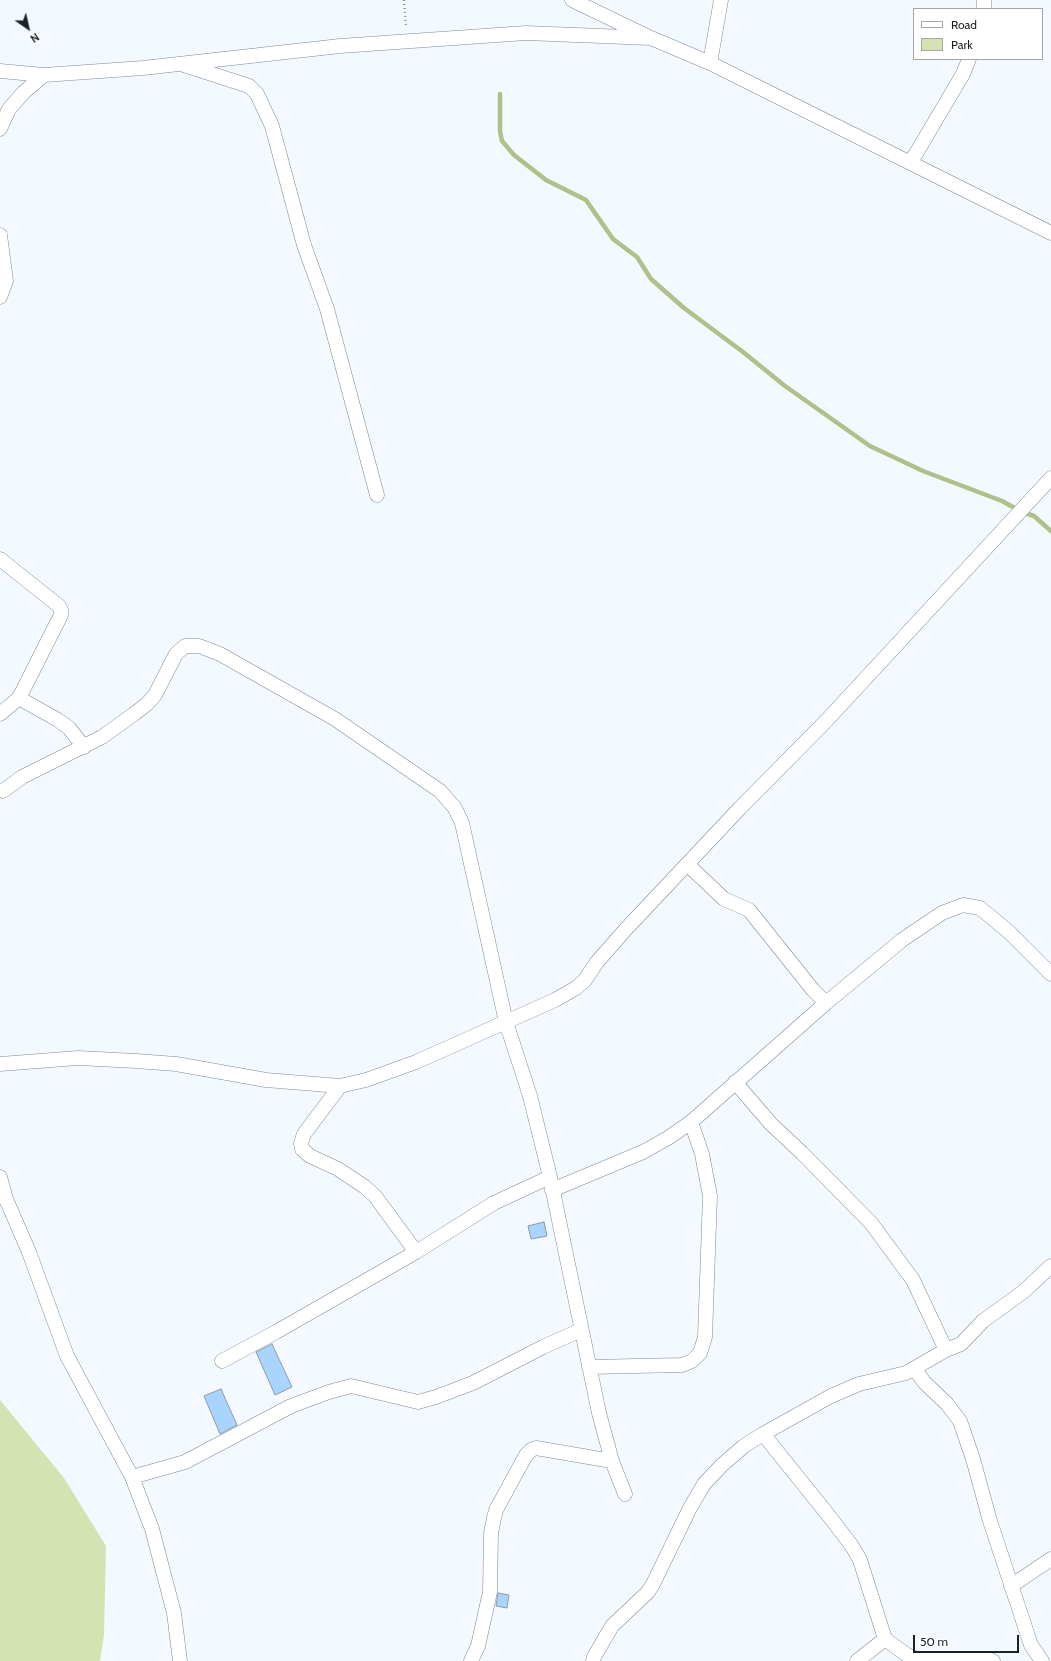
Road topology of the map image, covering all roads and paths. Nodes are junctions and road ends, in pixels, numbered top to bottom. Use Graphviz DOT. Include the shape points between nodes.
graph roads {
  1 [pos="404,0"];
  2 [pos="572,0"];
  3 [pos="721,0"];
  4 [pos="651,38"];
  5 [pos="407,42"];
  6 [pos="969,60"];
  7 [pos="710,63"];
  8 [pos="180,64"];
  9 [pos="0,71"];
  10 [pos="44,75"];
  11 [pos="0,128"];
  12 [pos="911,162"];
  13 [pos="1051,233"];
  14 [pos="0,235"];
  15 [pos="0,297"];
  16 [pos="1051,478"];
  17 [pos="377,495"];
  18 [pos="0,559"];
  19 [pos="19,698"];
  20 [pos="0,714"];
  21 [pos="84,747"];
  22 [pos="2,791"];
  23 [pos="687,864"];
  24 [pos="1051,974"];
  25 [pos="826,1003"];
  26 [pos="506,1022"];
  27 [pos="0,1064"];
  28 [pos="735,1082"];
  29 [pos="340,1086"];
  30 [pos="691,1122"];
  31 [pos="0,1177"];
  32 [pos="551,1183"];
  33 [pos="416,1252"];
  34 [pos="1051,1266"];
  35 [pos="581,1330"];
  36 [pos="946,1350"];
  37 [pos="222,1361"];
  38 [pos="589,1367"];
  39 [pos="915,1369"];
  40 [pos="763,1434"];
  41 [pos="612,1461"];
  42 [pos="132,1477"];
  43 [pos="625,1494"];
  44 [pos="1051,1559"];
  45 [pos="1011,1586"];
  46 [pos="886,1639"];
  47 [pos="180,1661"];
  48 [pos="471,1661"];
  49 [pos="593,1661"];
  50 [pos="857,1661"];
  51 [pos="993,1661"];
  52 [pos="1042,1661"];
  1 -- 5 [label="path"];
  2 -- 4 [label="street"];
  3 -- 7 [label="street"];
  4 -- 5 [label="street" via="526,33"];
  4 -- 7 [label="street"];
  5 -- 8 [label="street" via="280,52"];
  6 -- 12 [label="street" via="963,74"];
  7 -- 12 [label="street"];
  8 -- 10 [label="street"];
  8 -- 17 [label="street" via="249,86 257,94 272,126 304,245 327,309"];
  9 -- 10 [label="street"];
  10 -- 11 [label="street" via="24,92 10,109"];
  12 -- 13 [label="street"];
  14 -- 15 [label="street" via="6,281"];
  16 -- 23 [label="street" via="827,720"];
  18 -- 19 [label="street" via="60,606 61,610 61,615"];
  19 -- 20 [label="street"];
  19 -- 21 [label="street" via="69,728"];
  21 -- 22 [label="street" via="22,777"];
  21 -- 26 [label="street" via="147,704 155,695 176,654 185,646 198,646 220,654 335,718 440,791 455,808 462,823"];
  23 -- 25 [label="street" via="724,899 749,910"];
  23 -- 26 [label="street" via="626,929 576,988"];
  24 -- 25 [label="street" via="1009,932 980,908 963,905 942,912 902,940"];
  25 -- 28 [label="street"];
  26 -- 29 [label="street" via="416,1062 366,1080"];
  26 -- 32 [label="street" via="530,1096"];
  27 -- 29 [label="street" via="78,1058 176,1064 266,1080"];
  28 -- 30 [label="street"];
  28 -- 36 [label="street" via="772,1124 871,1223 913,1280"];
  29 -- 33 [label="street" via="304,1134 302,1149 310,1156 338,1169 375,1196"];
  30 -- 32 [label="street" via="643,1152"];
  30 -- 38 [label="street" via="702,1154 710,1196 705,1337 700,1353 692,1361 682,1365"];
  31 -- 42 [label="street" via="6,1199 29,1252 67,1356"];
  32 -- 33 [label="street" via="494,1203"];
  32 -- 35 [label="street"];
  33 -- 37 [label="street"];
  34 -- 36 [label="street" via="1023,1292 983,1321 961,1344"];
  35 -- 38 [label="street"];
  35 -- 42 [label="street" via="473,1383 418,1402 351,1386 329,1392 291,1406 185,1462"];
  36 -- 39 [label="street"];
  38 -- 41 [label="street"];
  39 -- 40 [label="street" via="859,1384 831,1396"];
  39 -- 45 [label="street" via="960,1421"];
  40 -- 46 [label="street" via="856,1553"];
  40 -- 49 [label="street" via="744,1446 704,1484 648,1592 612,1626"];
  41 -- 43 [label="street"];
  41 -- 48 [label="street" via="536,1448 526,1455 496,1510 491,1533 490,1592 478,1646"];
  42 -- 47 [label="street" via="152,1529 174,1613"];
  44 -- 45 [label="street"];
  45 -- 52 [label="street" via="1030,1645"];
  46 -- 50 [label="street"];
  46 -- 51 [label="street" via="907,1655 919,1660"];
}
